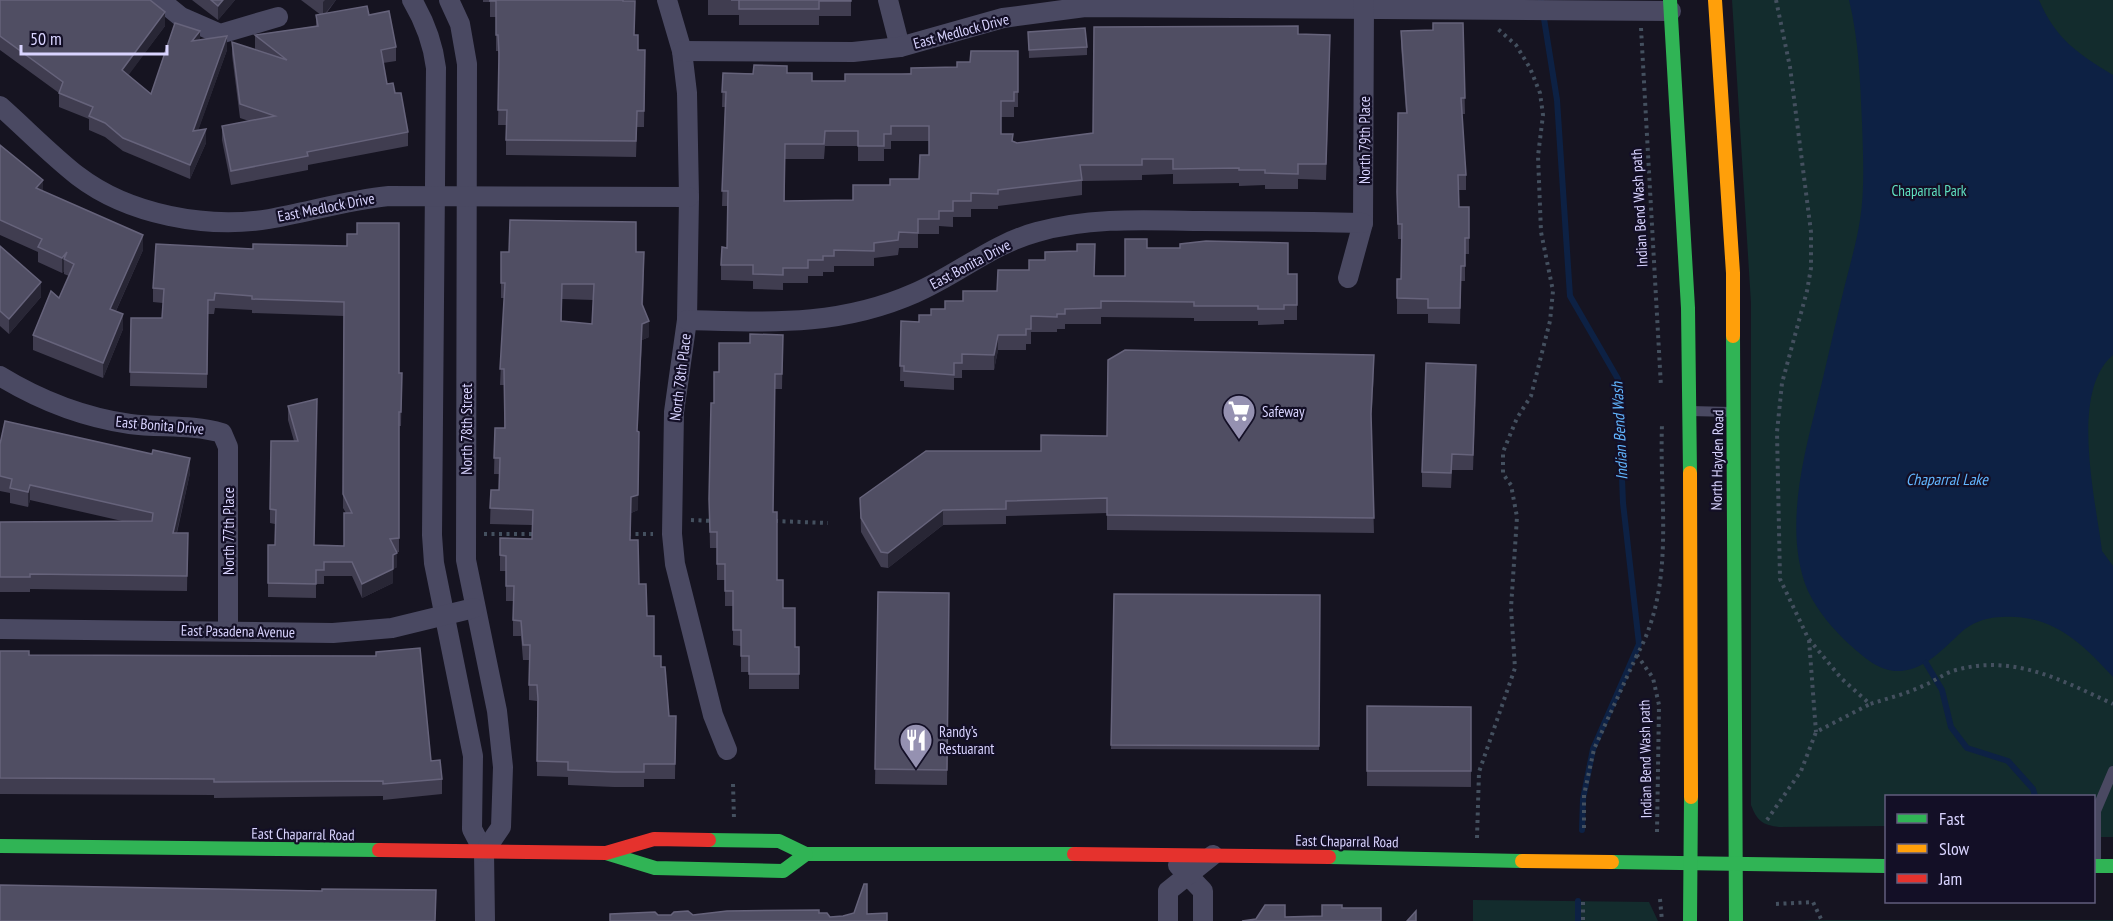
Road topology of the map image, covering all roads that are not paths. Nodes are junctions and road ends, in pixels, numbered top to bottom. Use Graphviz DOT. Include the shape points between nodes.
graph roads {
  1 [pos="160,0"];
  2 [pos="412,0"];
  3 [pos="449,0"];
  4 [pos="667,0"];
  5 [pos="888,0"];
  6 [pos="1715,0"];
  7 [pos="1364,5"];
  8 [pos="1670,6"];
  9 [pos="279,17"];
  10 [pos="900,47"];
  11 [pos="682,51"];
  12 [pos="0,106"];
  13 [pos="435,197"];
  14 [pos="466,197"];
  15 [pos="689,197"];
  16 [pos="1363,223"];
  17 [pos="1348,278"];
  18 [pos="687,320"];
  19 [pos="0,376"];
  20 [pos="1688,411"];
  21 [pos="1735,412"];
  22 [pos="222,432"];
  23 [pos="474,608"];
  24 [pos="443,617"];
  25 [pos="0,629"];
  26 [pos="228,631"];
  27 [pos="727,750"];
  28 [pos="2113,771"];
  29 [pos="0,846"];
  30 [pos="484,852"];
  31 [pos="606,853"];
  32 [pos="806,854"];
  33 [pos="1168,854"];
  34 [pos="1213,855"];
  35 [pos="1690,864"];
  36 [pos="1737,865"];
  37 [pos="1885,866"];
  38 [pos="2095,866"];
  39 [pos="2113,866"];
  40 [pos="1187,874"];
  41 [pos="485,921"];
  42 [pos="1168,921"];
  43 [pos="1203,921"];
  44 [pos="1690,921"];
  45 [pos="1736,921"];
  1 -- 9 [label="street" via="181,17 220,34"];
  2 -- 13 [label="street" via="433,46 436,68"];
  3 -- 14 [label="street, North 78th Street" via="459,24 467,64"];
  4 -- 11 [label="street, North 78th Place"];
  5 -- 10 [label="street"];
  6 -- 21 [label="main road, North Hayden Road" via="1733,273"];
  7 -- 8 [label="street, East Medlock Drive" via="1492,10"];
  7 -- 10 [label="street, East Medlock Drive" via="1047,10"];
  7 -- 16 [label="street, North 79th Place"];
  8 -- 20 [label="main road, North Hayden Road" via="1688,308"];
  10 -- 11 [label="street, East Medlock Drive" via="853,52"];
  11 -- 15 [label="street, North 78th Place"];
  12 -- 13 [label="street, East Medlock Drive" via="79,177 116,197 192,221 231,224 352,199"];
  13 -- 14 [label="street, East Medlock Drive"];
  13 -- 24 [label="street" via="432,535"];
  14 -- 15 [label="street, East Medlock Drive"];
  14 -- 23 [label="street, North 78th Street" via="466,560"];
  15 -- 18 [label="street, North 78th Place"];
  16 -- 17 [label="street, North 79th Place"];
  16 -- 18 [label="street, East Bonita Drive" via="1082,223 1036,232 986,252 916,292 846,316 797,321"];
  18 -- 27 [label="street, North 78th Place" via="674,412 675,564 713,716"];
  19 -- 22 [label="street, East Bonita Drive" via="27,393 75,413 131,424 202,427"];
  20 -- 21 [label="lane"];
  20 -- 35 [label="main road, North Hayden Road" via="1692,629"];
  21 -- 36 [label="main road, North Hayden Road" via="1732,532"];
  22 -- 26 [label="street, North 77th Place" via="228,447"];
  23 -- 24 [label="street, East Pasadena Avenue"];
  23 -- 30 [label="street, North 78th Street" via="497,711 503,766 501,827"];
  24 -- 26 [label="street, East Pasadena Avenue" via="362,632"];
  24 -- 30 [label="street" via="473,756 472,829"];
  25 -- 26 [label="street, East Pasadena Avenue"];
  28 -- 38 [label="lane" via="2096,812"];
  29 -- 30 [label="main road, East Chaparral Road"];
  30 -- 31 [label="main road, East Chaparral Road"];
  30 -- 41 [label="street"];
  31 -- 32 [label="main road, East Chaparral Road" via="654,839 778,841"];
  31 -- 32 [label="main road, East Chaparral Road" via="655,868 783,871"];
  32 -- 33 [label="main road, East Chaparral Road"];
  33 -- 34 [label="main road, East Chaparral Road"];
  33 -- 40 [label="street"];
  34 -- 35 [label="main road, East Chaparral Road, bridge"];
  34 -- 40 [label="street"];
  35 -- 36 [label="main road, East Chaparral Road"];
  35 -- 44 [label="main road, North Hayden Road"];
  36 -- 37 [label="main road, East Chaparral Road"];
  36 -- 45 [label="main road, North Hayden Road"];
  38 -- 39 [label="main road"];
  40 -- 42 [label="street" via="1168,891"];
  40 -- 43 [label="street" via="1203,891"];
}
